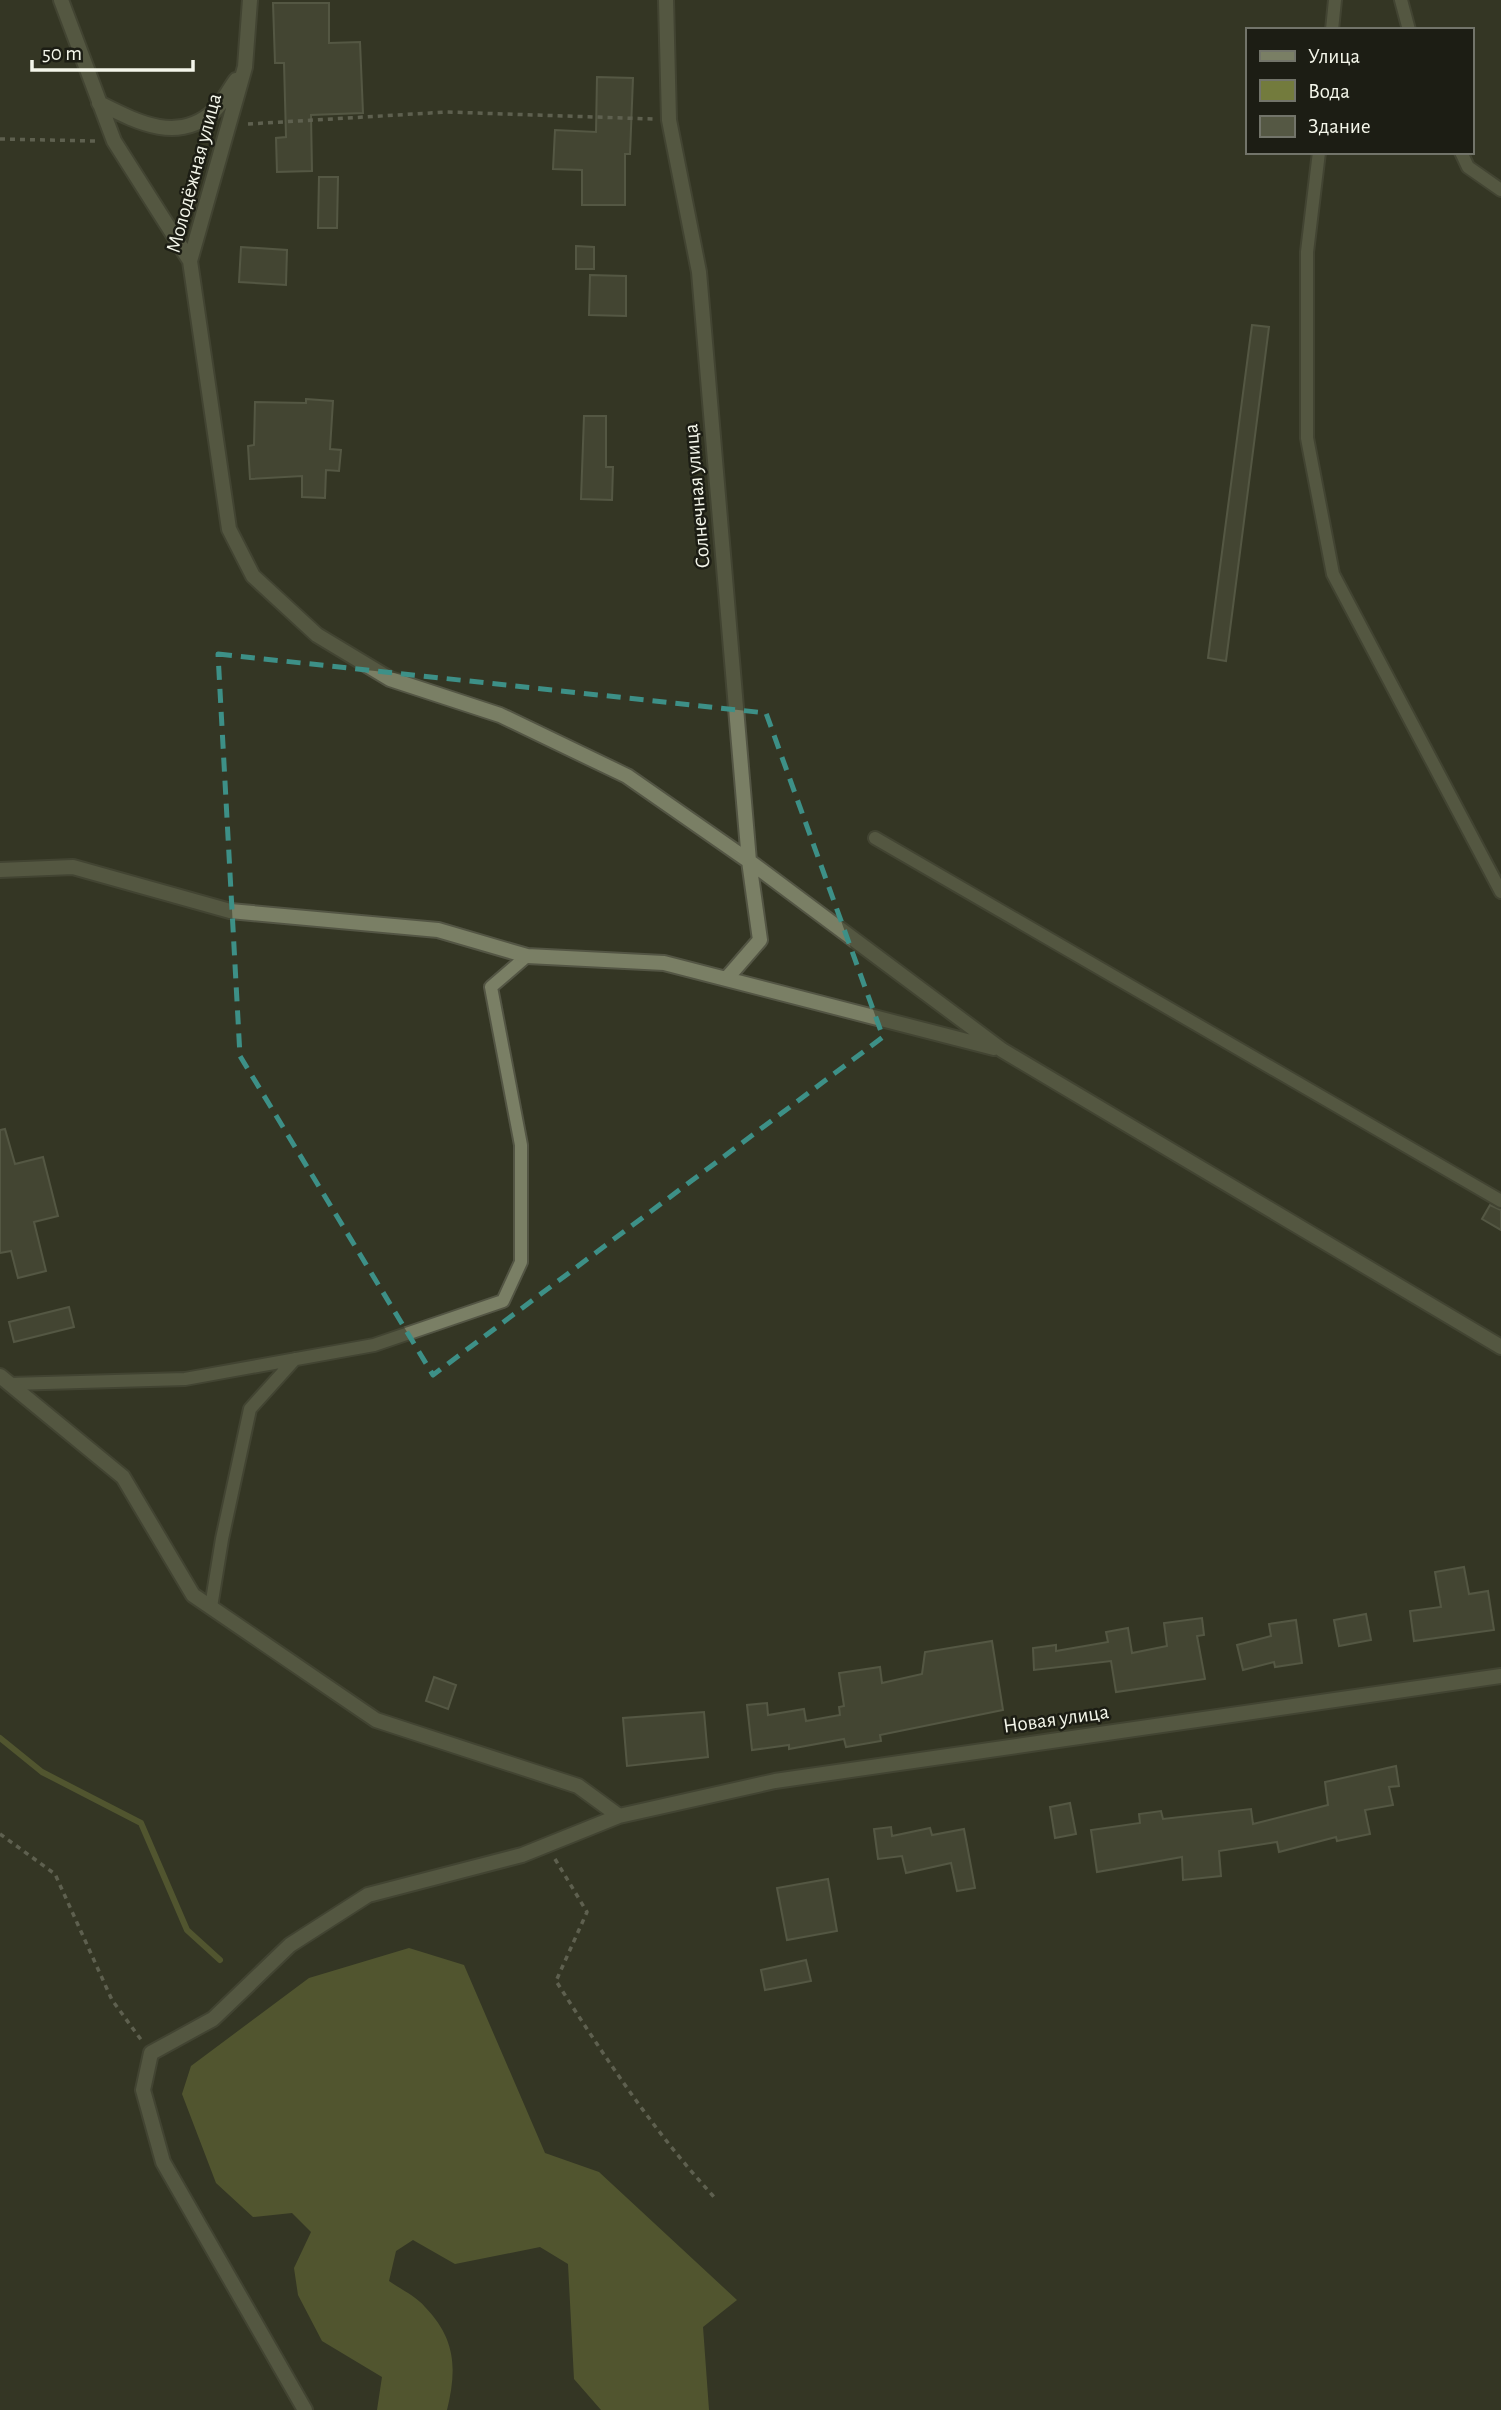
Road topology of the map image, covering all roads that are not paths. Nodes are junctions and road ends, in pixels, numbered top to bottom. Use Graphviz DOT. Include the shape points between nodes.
graph roads {
  1 [pos="61,0"];
  2 [pos="250,0"];
  3 [pos="666,0"];
  4 [pos="1335,0"];
  5 [pos="1401,0"];
  6 [pos="1332,28"];
  7 [pos="1408,28"];
  8 [pos="245,67"];
  9 [pos="99,103"];
  10 [pos="1318,154"];
  11 [pos="1462,154"];
  12 [pos="1501,190"];
  13 [pos="190,261"];
  14 [pos="876,838"];
  15 [pos="749,861"];
  16 [pos="0,870"];
  17 [pos="1501,892"];
  18 [pos="527,956"];
  19 [pos="727,978"];
  20 [pos="1002,1050"];
  21 [pos="1501,1201"];
  22 [pos="1501,1347"];
  23 [pos="295,1359"];
  24 [pos="5,1380"];
  25 [pos="211,1607"];
  26 [pos="1501,1676"];
  27 [pos="619,1816"];
  28 [pos="305,2410"];
  1 -- 9 [label="street"];
  2 -- 8 [label="street, Молодёжная улица"];
  3 -- 15 [label="street, Солнечная улица" via="669,120 699,272"];
  4 -- 6 [label="lane"];
  5 -- 7 [label="lane"];
  8 -- 9 [label="street" via="215,110 189,127 169,130 137,122"];
  8 -- 13 [label="street, Молодёжная улица"];
  9 -- 13 [label="street" via="114,141"];
  10 -- 17 [label="lane" via="1307,252 1307,438 1333,574"];
  11 -- 12 [label="lane" via="1468,167"];
  13 -- 15 [label="street, Молодёжная улица" via="229,529 253,576 317,635 390,678 500,715 627,776"];
  14 -- 21 [label="lane"];
  15 -- 19 [label="street, Солнечная улица" via="760,940"];
  15 -- 20 [label="street, Молодёжная улица"];
  16 -- 18 [label="street" via="73,867 230,911 438,930"];
  18 -- 19 [label="street" via="664,963"];
  18 -- 23 [label="lane" via="491,987 521,1145 521,1262 503,1301 374,1345"];
  19 -- 20 [label="street"];
  20 -- 22 [label="street"];
  23 -- 24 [label="lane" via="185,1379"];
  23 -- 25 [label="lane" via="250,1409"];
  24 -- 25 [label="street" via="123,1477 193,1595"];
  25 -- 27 [label="street" via="376,1720 578,1786"];
  26 -- 27 [label="street, Новая улица" via="775,1781"];
  27 -- 28 [label="street, Новая улица" via="547,1845 368,1895 290,1945 213,2019 151,2053 143,2090 163,2162"];
}
